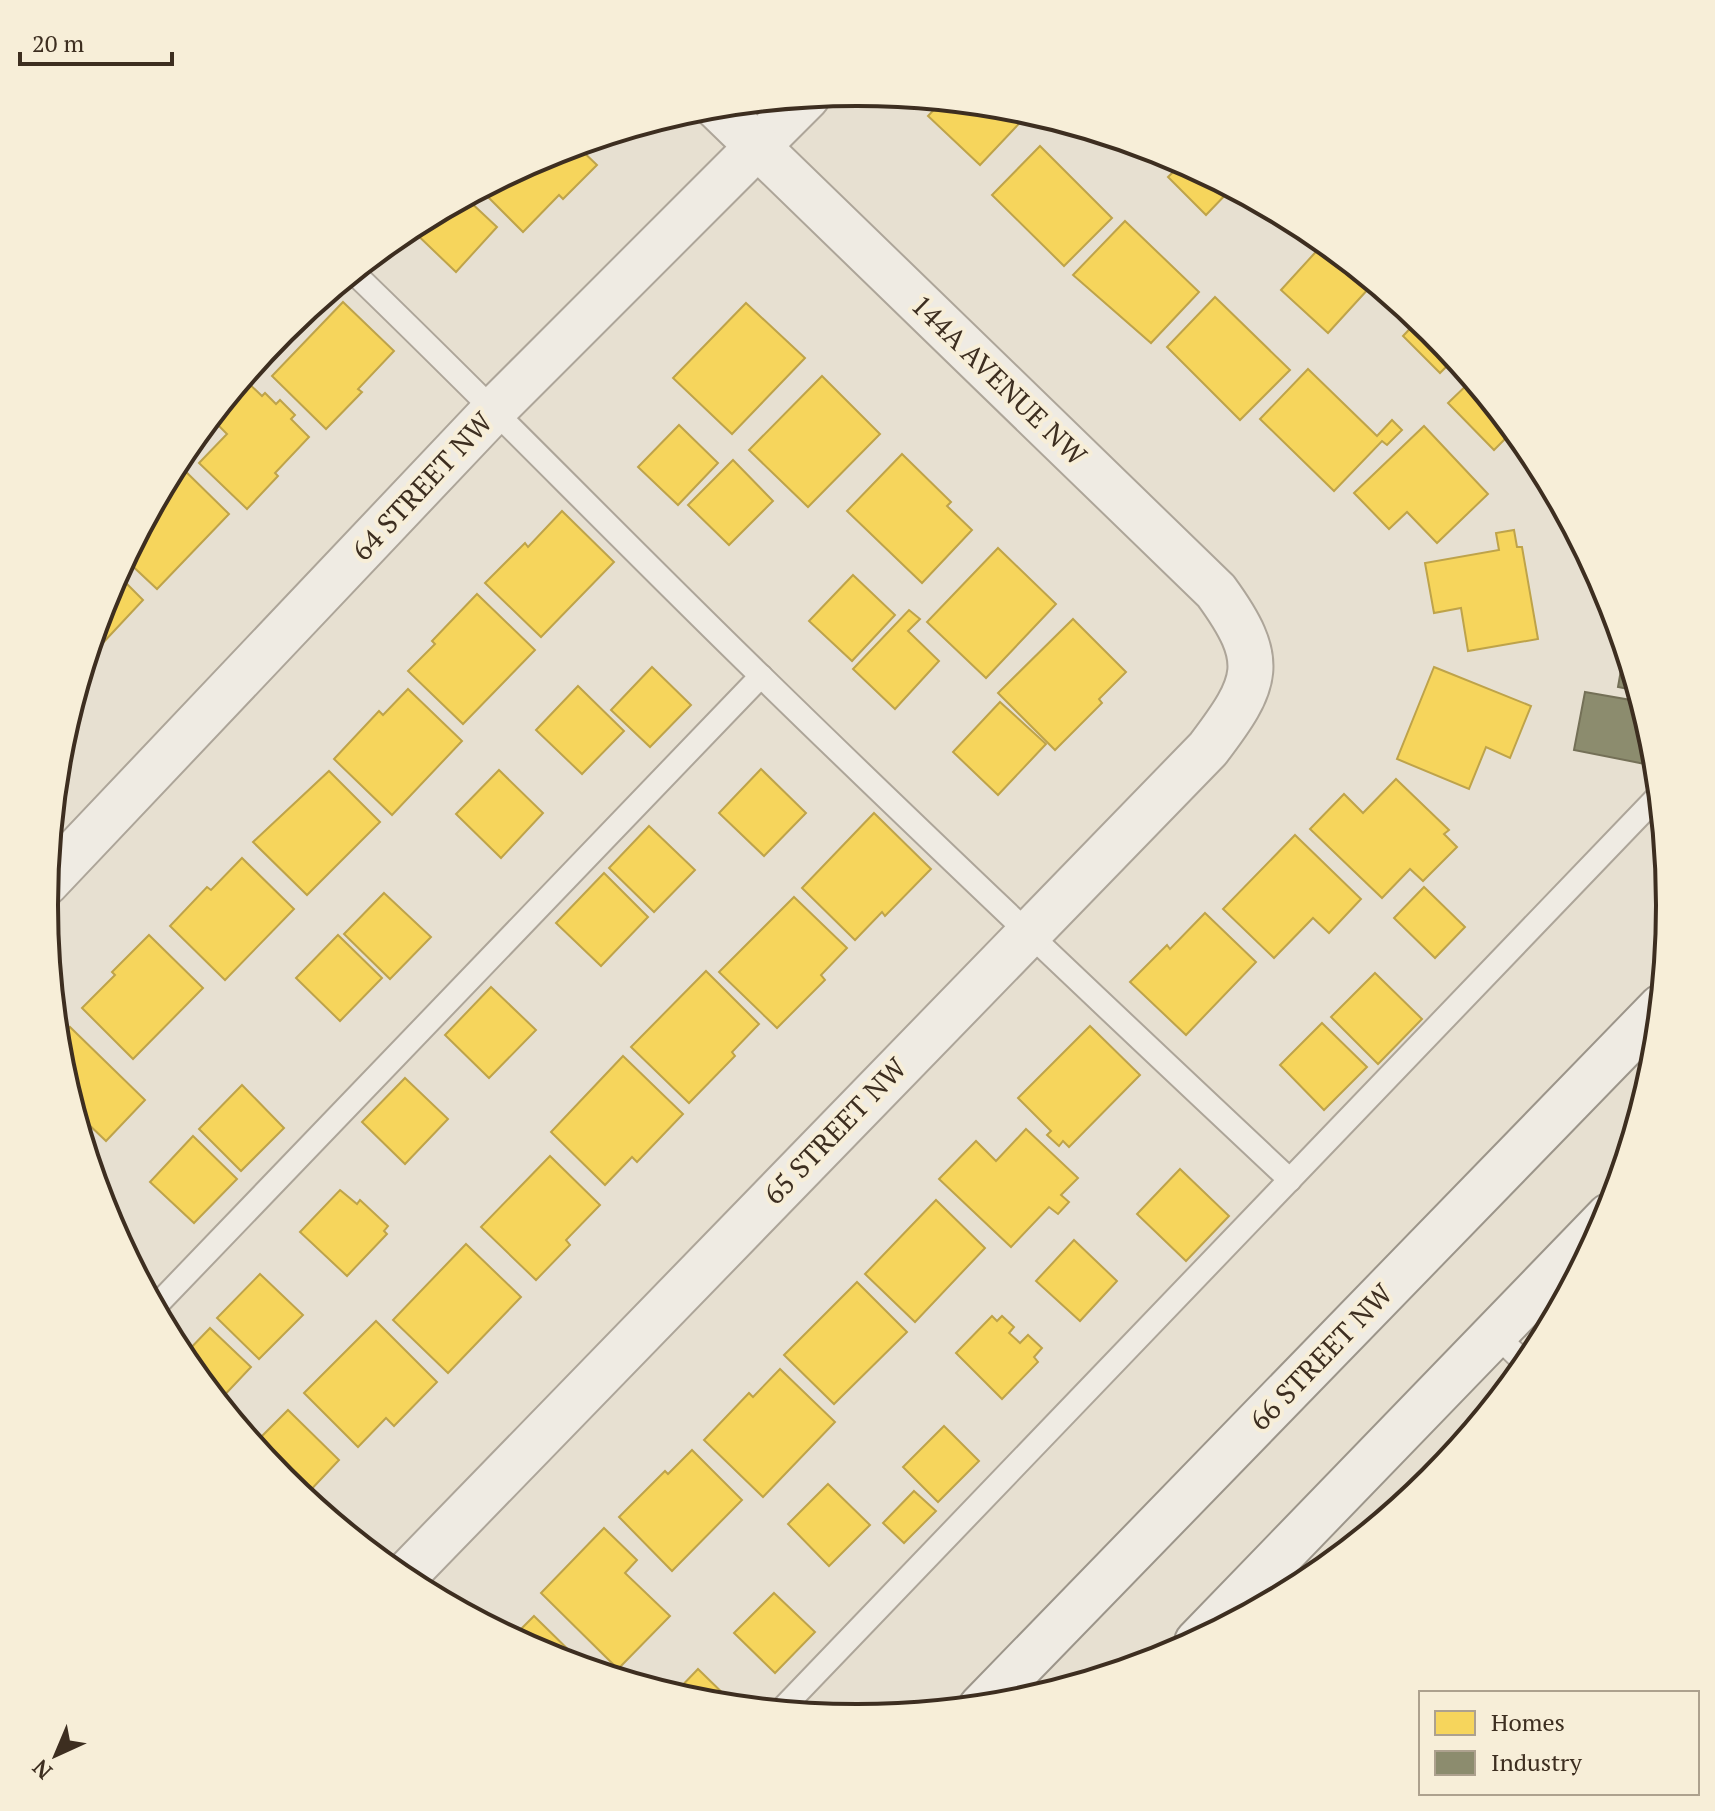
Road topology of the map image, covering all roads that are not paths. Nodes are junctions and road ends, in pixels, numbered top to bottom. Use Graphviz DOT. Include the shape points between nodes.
graph roads {
  1 [pos="795,109"];
  2 [pos="727,117"];
  3 [pos="758,147"];
  4 [pos="361,279"];
  5 [pos="495,409"];
  6 [pos="1252,672"];
  7 [pos="761,676"];
  8 [pos="1650,804"];
  9 [pos="59,869"];
  10 [pos="1027,933"];
  11 [pos="1648,1020"];
  12 [pos="1290,1180"];
  13 [pos="1581,1245"];
  14 [pos="162,1300"];
  15 [pos="1495,1334"];
  16 [pos="1518,1356"];
  17 [pos="412,1569"];
  18 [pos="1220,1618"];
  19 [pos="1024,1686"];
  20 [pos="789,1701"];
  1 -- 3 [label="street, 64 STREET NW"];
  2 -- 3 [label="street, 144A AVENUE NW"];
  3 -- 5 [label="street, 64 STREET NW"];
  3 -- 6 [label="street, 144A AVENUE NW" via="1216,591 1249,646"];
  4 -- 5 [label="lane"];
  5 -- 7 [label="lane"];
  5 -- 9 [label="street, 64 STREET NW"];
  6 -- 10 [label="street, 65 STREET NW" via="1243,698 1208,749"];
  7 -- 10 [label="lane"];
  7 -- 14 [label="lane"];
  8 -- 12 [label="lane"];
  10 -- 12 [label="lane"];
  10 -- 17 [label="street, 65 STREET NW"];
  11 -- 19 [label="street, 66 STREET NW"];
  12 -- 20 [label="lane"];
  13 -- 15 [label="street"];
  15 -- 16 [label="lane"];
  15 -- 18 [label="street"];
}
